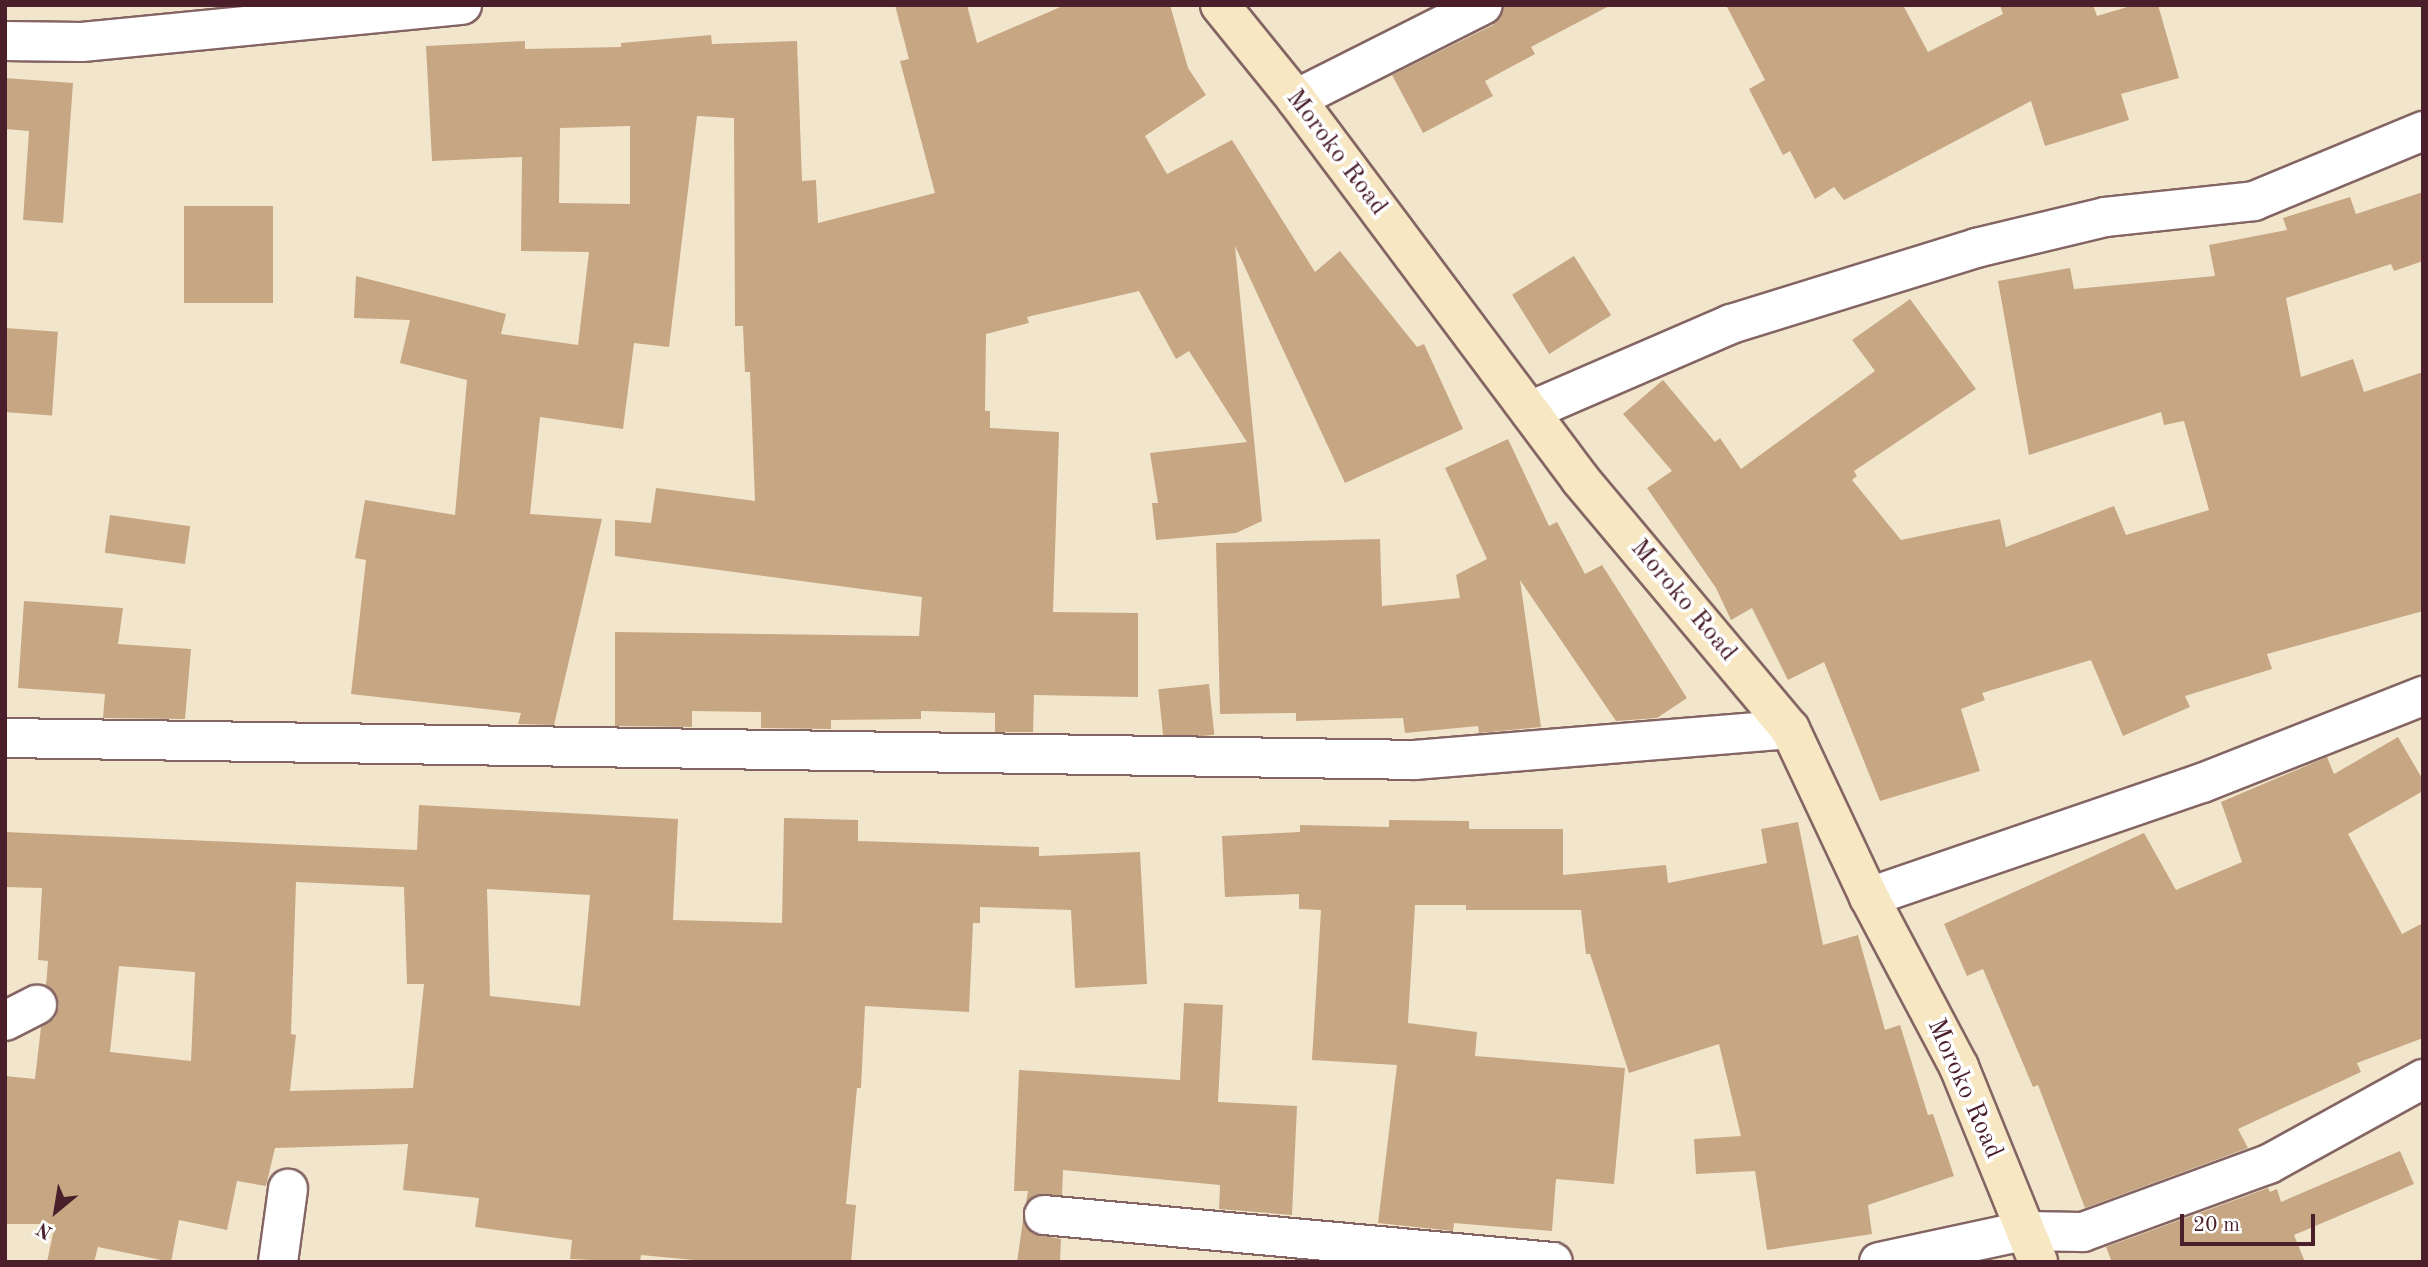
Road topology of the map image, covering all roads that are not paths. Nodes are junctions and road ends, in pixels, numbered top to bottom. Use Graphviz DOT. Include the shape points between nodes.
graph roads {
  1 [pos="462,5"];
  2 [pos="1220,5"];
  3 [pos="1483,5"];
  4 [pos="5,41"];
  5 [pos="1296,99"];
  6 [pos="2423,131"];
  7 [pos="1530,411"];
  8 [pos="2423,696"];
  9 [pos="1790,729"];
  10 [pos="5,738"];
  11 [pos="1869,897"];
  12 [pos="2423,1079"];
  13 [pos="288,1189"];
  14 [pos="1044,1215"];
  15 [pos="2030,1246"];
  16 [pos="278,1262"];
  17 [pos="1553,1262"];
  18 [pos="1879,1262"];
  1 -- 4 [label="street" via="82,42"];
  2 -- 5 [label="street, Moroko Road"];
  3 -- 5 [label="street"];
  5 -- 7 [label="street, Moroko Road"];
  6 -- 7 [label="street" via="2254,201 2105,217 1976,248 1731,324"];
  7 -- 9 [label="street, Moroko Road" via="1580,479"];
  8 -- 11 [label="street" via="2202,783"];
  9 -- 10 [label="street" via="1415,760"];
  9 -- 11 [label="street, Moroko Road"];
  11 -- 15 [label="street, Moroko Road" via="1959,1067"];
  12 -- 15 [label="street" via="2269,1164 2083,1232"];
  13 -- 16 [label="street"];
  14 -- 17 [label="street"];
  15 -- 18 [label="street"];
}
